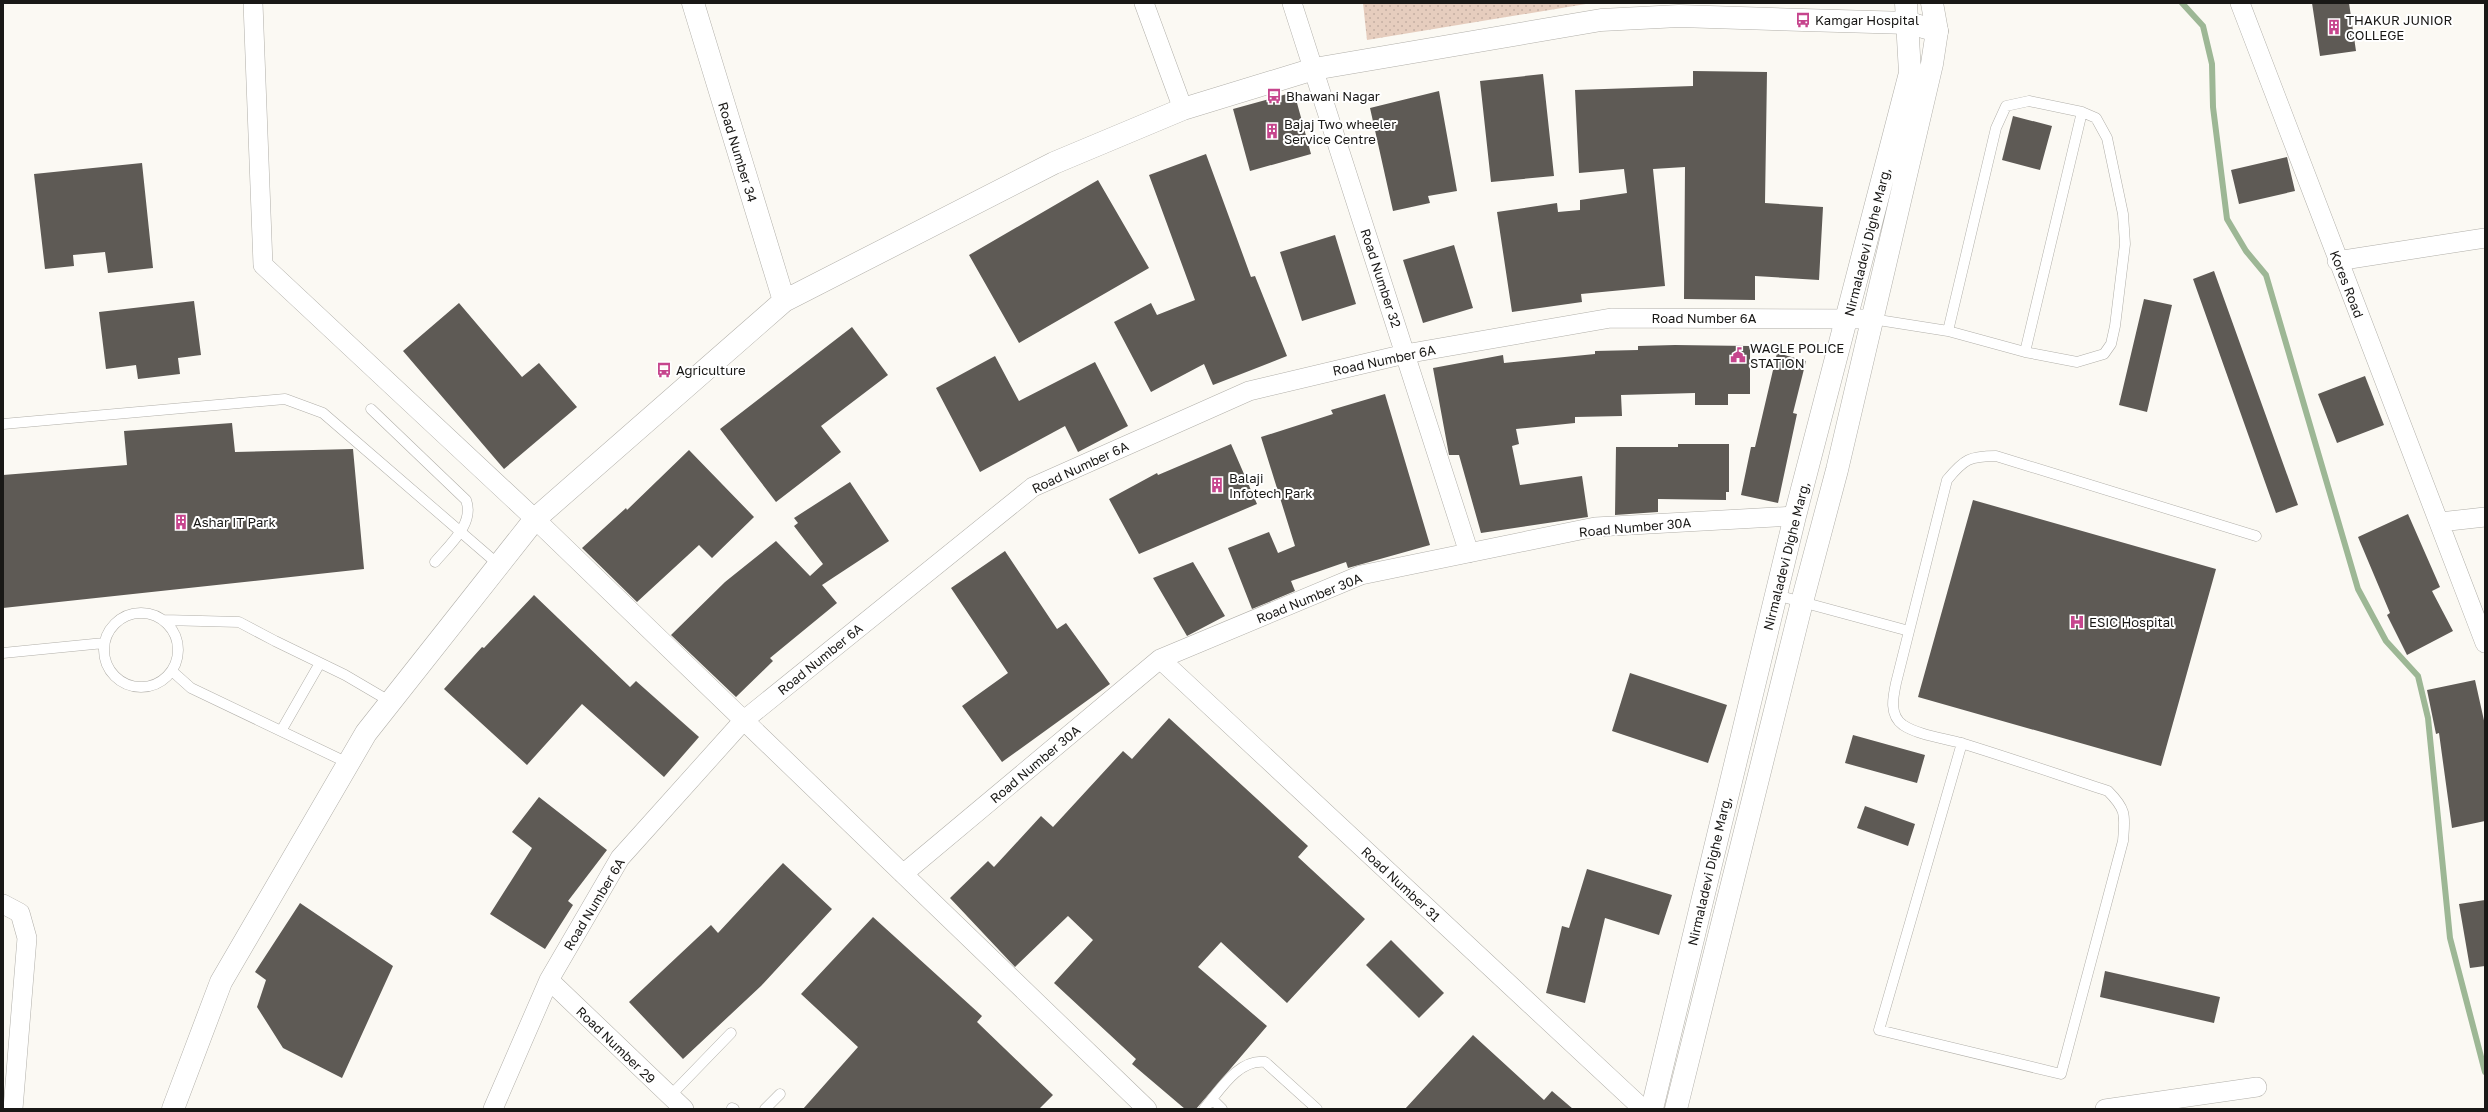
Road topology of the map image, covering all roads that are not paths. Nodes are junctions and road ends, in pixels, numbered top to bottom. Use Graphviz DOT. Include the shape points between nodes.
graph roads {
  1 [pos="253,3"];
  2 [pos="693,3"];
  3 [pos="1144,3"];
  4 [pos="1292,3"];
  5 [pos="1932,3"];
  6 [pos="2240,3"];
  7 [pos="1678,9"];
  8 [pos="1907,13"];
  9 [pos="1937,31"];
  10 [pos="1314,69"];
  11 [pos="1184,110"];
  12 [pos="2082,112"];
  13 [pos="2485,238"];
  14 [pos="2337,261"];
  15 [pos="784,301"];
  16 [pos="1848,319"];
  17 [pos="1872,319"];
  18 [pos="1948,331"];
  19 [pos="2025,352"];
  20 [pos="1405,354"];
  21 [pos="371,409"];
  22 [pos="3,424"];
  23 [pos="1795,516"];
  24 [pos="2485,517"];
  25 [pos="536,519"];
  26 [pos="2440,522"];
  27 [pos="461,531"];
  28 [pos="2256,536"];
  29 [pos="1469,553"];
  30 [pos="435,562"];
  31 [pos="499,565"];
  32 [pos="1776,595"];
  33 [pos="1802,602"];
  34 [pos="164,620"];
  35 [pos="1909,631"];
  36 [pos="104,643"];
  37 [pos="2485,644"];
  38 [pos="3,653"];
  39 [pos="1160,659"];
  40 [pos="320,663"];
  41 [pos="172,671"];
  42 [pos="391,702"];
  43 [pos="743,721"];
  44 [pos="281,731"];
  45 [pos="1962,743"];
  46 [pos="348,763"];
  47 [pos="903,874"];
  48 [pos="3,904"];
  49 [pos="549,980"];
  50 [pos="731,1033"];
  51 [pos="2256,1087"];
  52 [pos="780,1094"];
  53 [pos="670,1096"];
  54 [pos="1212,1099"];
  55 [pos="13,1109"];
  56 [pos="173,1109"];
  57 [pos="493,1109"];
  58 [pos="684,1109"];
  59 [pos="765,1109"];
  60 [pos="1147,1109"];
  61 [pos="1204,1109"];
  62 [pos="1222,1109"];
  63 [pos="1317,1109"];
  64 [pos="1643,1109"];
  65 [pos="1652,1109"];
  66 [pos="1676,1109"];
  67 [pos="2105,1109"];
  1 -- 25 [label="street" via="263,265"];
  2 -- 15 [label="street, Road Number 34"];
  3 -- 11 [label="street"];
  4 -- 10 [label="street, Road Number 32"];
  5 -- 9 [label="street, Nirmaladevi Dighe Marg,"];
  6 -- 14 [label="street, Kores Road"];
  7 -- 8 [label="street"];
  7 -- 10 [label="street"];
  8 -- 9 [label="street"];
  8 -- 16 [label="street, Nirmaladevi Dighe Marg," via="1910,73"];
  9 -- 17 [label="street, Nirmaladevi Dighe Marg," via="1932,64"];
  10 -- 11 [label="street"];
  10 -- 20 [label="street, Road Number 32"];
  11 -- 15 [label="street" via="1054,163"];
  12 -- 18 [label="lane" via="2029,101 2006,106 2002,112"];
  12 -- 19 [label="lane"];
  12 -- 19 [label="lane" via="2096,118 2107,138 2123,214 2125,244 2111,344 2104,354 2076,362"];
  13 -- 14 [label="street"];
  14 -- 26 [label="street, Kores Road"];
  15 -- 25 [label="street"];
  16 -- 17 [label="street, Road Number 6A"];
  16 -- 20 [label="street, Road Number 6A" via="1611,318"];
  16 -- 23 [label="street, Nirmaladevi Dighe Marg,"];
  17 -- 18 [label="lane"];
  17 -- 33 [label="street, Nirmaladevi Dighe Marg," via="1837,470"];
  18 -- 19 [label="lane"];
  20 -- 29 [label="street, Road Number 32"];
  20 -- 43 [label="street, Road Number 6A" via="1249,391 1033,487"];
  21 -- 27 [label="lane" via="466,500 470,509"];
  22 -- 27 [label="lane" via="285,399 323,412"];
  23 -- 29 [label="street, Road Number 30A" via="1595,527"];
  23 -- 32 [label="street, Nirmaladevi Dighe Marg,"];
  24 -- 26 [label="street"];
  25 -- 31 [label="street"];
  25 -- 43 [label="street"];
  26 -- 37 [label="street, Kores Road"];
  27 -- 30 [label="lane"];
  27 -- 31 [label="lane"];
  28 -- 35 [label="lane" via="1996,456 1976,456 1961,463 1948,480"];
  29 -- 39 [label="street, Road Number 30A" via="1360,575"];
  31 -- 42 [label="street"];
  32 -- 33 [label="lane"];
  32 -- 65 [label="street, Nirmaladevi Dighe Marg,"];
  33 -- 35 [label="lane"];
  33 -- 66 [label="street, Nirmaladevi Dighe Marg,"];
  34 -- 36 [label="lane" via="153,614 128,614 116,621 108,630"];
  34 -- 40 [label="lane" via="239,622"];
  34 -- 41 [label="lane" via="177,638 177,660"];
  35 -- 45 [label="lane" via="1896,683 1894,715 1902,725"];
  36 -- 38 [label="lane"];
  36 -- 41 [label="lane" via="108,668 116,678 127,685 152,686 164,680"];
  39 -- 47 [label="street, Road Number 30A"];
  39 -- 64 [label="street, Road Number 31"];
  40 -- 42 [label="lane" via="359,682"];
  40 -- 44 [label="lane"];
  41 -- 44 [label="lane" via="191,688"];
  42 -- 46 [label="street" via="366,732"];
  43 -- 47 [label="street"];
  43 -- 49 [label="street, Road Number 6A" via="620,858"];
  44 -- 46 [label="lane"];
  45 -- 45 [label="lane" via="2108,791 2121,804 2124,819 2122,841 2061,1074 1879,1030"];
  46 -- 56 [label="street" via="221,982"];
  47 -- 60 [label="street"];
  48 -- 55 [label="street" via="20,912 27,938"];
  49 -- 53 [label="street, Road Number 29"];
  49 -- 57 [label="street, Road Number 6A"];
  50 -- 53 [label="lane"];
  51 -- 67 [label="street"];
  52 -- 59 [label="lane"];
  53 -- 58 [label="street, Road Number 29"];
  54 -- 61 [label="lane"];
  54 -- 62 [label="lane"];
  54 -- 63 [label="lane" via="1240,1068 1255,1061 1266,1062"];
}
